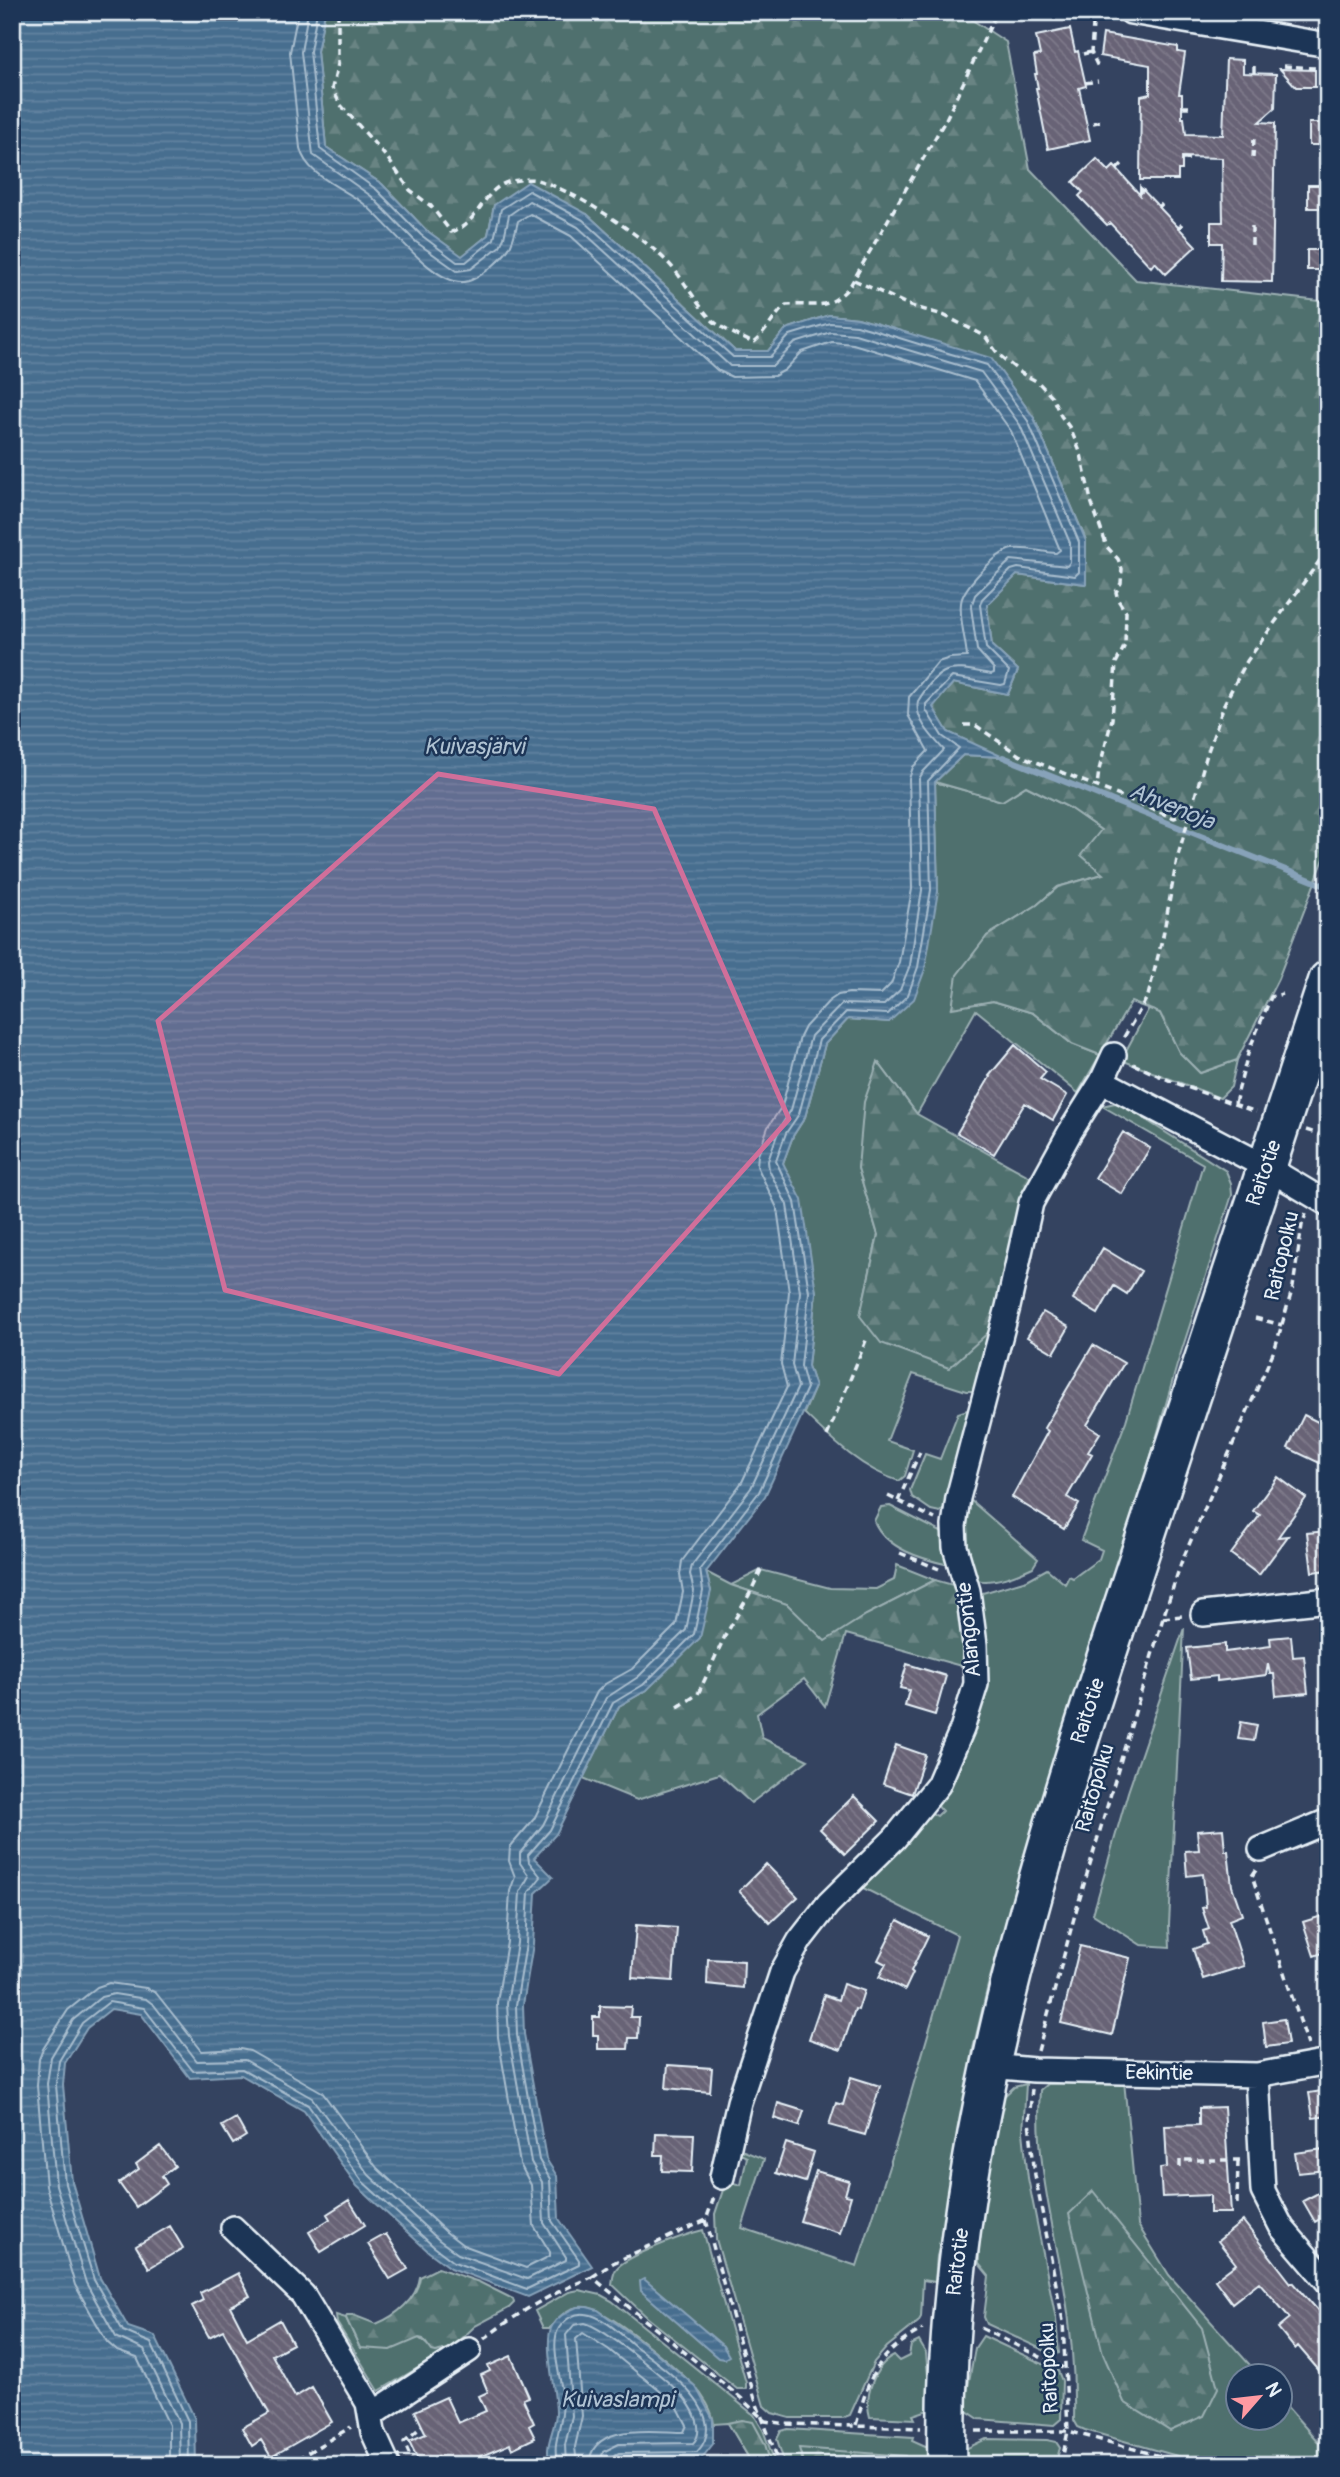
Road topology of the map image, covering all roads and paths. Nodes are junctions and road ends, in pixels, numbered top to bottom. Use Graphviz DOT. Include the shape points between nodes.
graph roads {
  1 [pos="338,12"];
  2 [pos="997,12"];
  3 [pos="1094,12"];
  4 [pos="1131,12"];
  5 [pos="1328,45"];
  6 [pos="1091,52"];
  7 [pos="1083,54"];
  8 [pos="1254,66"];
  9 [pos="1283,66"];
  10 [pos="1098,67"];
  11 [pos="1328,69"];
  12 [pos="1255,73"];
  13 [pos="1098,81"];
  14 [pos="1085,83"];
  15 [pos="1182,107"];
  16 [pos="1192,107"];
  17 [pos="1102,121"];
  18 [pos="1093,123"];
  19 [pos="1254,137"];
  20 [pos="1253,158"];
  21 [pos="1182,159"];
  22 [pos="1191,159"];
  23 [pos="1122,164"];
  24 [pos="1117,169"];
  25 [pos="1146,187"];
  26 [pos="1139,194"];
  27 [pos="1252,222"];
  28 [pos="1182,224"];
  29 [pos="1178,229"];
  30 [pos="1252,245"];
  31 [pos="854,280"];
  32 [pos="1328,549"];
  33 [pos="964,725"];
  34 [pos="1097,786"];
  35 [pos="1190,814"];
  36 [pos="1328,980"];
  37 [pos="1282,994"];
  38 [pos="1114,1055"];
  39 [pos="1102,1081"];
  40 [pos="1235,1103"];
  41 [pos="1282,1122"];
  42 [pos="1328,1137"];
  43 [pos="1328,1144"];
  44 [pos="1266,1167"];
  45 [pos="1320,1200"];
  46 [pos="1255,1318"];
  47 [pos="1282,1325"];
  48 [pos="867,1338"];
  49 [pos="827,1436"];
  50 [pos="920,1452"];
  51 [pos="888,1496"];
  52 [pos="898,1501"];
  53 [pos="954,1526"];
  54 [pos="900,1553"];
  55 [pos="761,1570"];
  56 [pos="964,1577"];
  57 [pos="1328,1600"];
  58 [pos="1203,1614"];
  59 [pos="678,1707"];
  60 [pos="1328,1821"];
  61 [pos="1261,1849"];
  62 [pos="1321,2063"];
  63 [pos="990,2066"];
  64 [pos="1034,2070"];
  65 [pos="1257,2075"];
  66 [pos="1238,2160"];
  67 [pos="1261,2160"];
  68 [pos="1180,2167"];
  69 [pos="722,2177"];
  70 [pos="1237,2204"];
  71 [pos="706,2220"];
  72 [pos="233,2228"];
  73 [pos="592,2277"];
  74 [pos="1328,2281"];
  75 [pos="977,2326"];
  76 [pos="923,2329"];
  77 [pos="469,2350"];
  78 [pos="1067,2370"];
  79 [pos="371,2415"];
  80 [pos="765,2421"];
  81 [pos="856,2425"];
  82 [pos="422,2426"];
  83 [pos="930,2429"];
  84 [pos="963,2431"];
  85 [pos="1068,2431"];
  86 [pos="287,2465"];
  87 [pos="388,2465"];
  88 [pos="414,2465"];
  89 [pos="780,2465"];
  90 [pos="947,2465"];
  91 [pos="1061,2465"];
  92 [pos="1193,2465"];
  1 -- 31 [label="path" via="338,64 332,88 336,96 410,190 431,206 451,232 470,224 496,190 509,182 536,179 584,200 628,229 671,265 712,320 753,343 786,305 836,301"];
  2 -- 31 [label="path" via="946,119"];
  3 -- 6 [label="path"];
  4 -- 5 [label="street"];
  6 -- 7 [label="path"];
  6 -- 10 [label="path"];
  8 -- 12 [label="path"];
  9 -- 11 [label="path"];
  13 -- 14 [label="path"];
  15 -- 16 [label="path"];
  17 -- 18 [label="path"];
  19 -- 20 [label="path"];
  21 -- 22 [label="path"];
  23 -- 24 [label="path"];
  25 -- 26 [label="path"];
  27 -- 30 [label="path"];
  28 -- 29 [label="path"];
  31 -- 34 [label="path" via="985,336 998,354 1052,397 1070,428 1082,454 1091,501 1107,547 1122,569 1116,592 1126,612 1125,645 1116,663 1112,719"];
  32 -- 35 [label="path" via="1247,661 1225,702"];
  33 -- 34 [label="path" via="975,726 1019,755"];
  34 -- 35 [label="path" via="1174,818"];
  35 -- 38 [label="path" via="1149,996"];
  36 -- 41 [label="main road, Raitotie"];
  37 -- 40 [label="path" via="1271,997 1249,1050"];
  38 -- 39 [label="street, Alangontie"];
  38 -- 40 [label="path" via="1172,1082"];
  39 -- 44 [label="street"];
  39 -- 53 [label="street, Alangontie" via="1031,1203"];
  40 -- 41 [label="path"];
  41 -- 42 [label="path"];
  41 -- 44 [label="main road, Raitotie"];
  43 -- 45 [label="path, Raitopolku"];
  44 -- 45 [label="street"];
  44 -- 63 [label="main road, Raitotie" via="1072,1761"];
  45 -- 47 [label="path, Raitopolku" via="1302,1224"];
  46 -- 47 [label="path"];
  47 -- 64 [label="path, Raitopolku" via="1181,1563 1086,1878"];
  48 -- 49 [label="path"];
  50 -- 52 [label="path"];
  51 -- 52 [label="path"];
  52 -- 53 [label="path"];
  53 -- 56 [label="street, Alangontie"];
  54 -- 56 [label="path"];
  55 -- 59 [label="path" via="698,1694"];
  56 -- 69 [label="street, Alangontie" via="976,1684 962,1729 938,1785 895,1838 828,1905 782,1972 739,2102"];
  57 -- 58 [label="street"];
  60 -- 61 [label="street"];
  61 -- 62 [label="path" via="1252,1876"];
  62 -- 65 [label="street, Eekintie"];
  63 -- 64 [label="street, Eekintie"];
  63 -- 90 [label="main road, Raitotie" via="967,2191 952,2312"];
  64 -- 65 [label="street, Eekintie"];
  64 -- 78 [label="path, Raitopolku" via="1029,2121"];
  65 -- 67 [label="street"];
  66 -- 67 [label="path"];
  66 -- 68 [label="path" via="1180,2160"];
  66 -- 70 [label="path"];
  67 -- 74 [label="street" via="1263,2190 1282,2228"];
  69 -- 71 [label="path"];
  71 -- 73 [label="path" via="612,2263"];
  71 -- 80 [label="path"];
  72 -- 79 [label="street" via="303,2295"];
  73 -- 77 [label="path" via="540,2301"];
  73 -- 80 [label="path"];
  75 -- 78 [label="path"];
  76 -- 81 [label="path" via="903,2340 877,2365"];
  77 -- 79 [label="street"];
  78 -- 85 [label="path, Raitopolku"];
  79 -- 86 [label="path"];
  79 -- 87 [label="street" via="373,2432"];
  80 -- 81 [label="path"];
  80 -- 89 [label="path"];
  81 -- 83 [label="path"];
  82 -- 88 [label="path" via="404,2442"];
  84 -- 85 [label="path"];
  85 -- 91 [label="path, Raitopolku"];
  85 -- 92 [label="path"];
}
